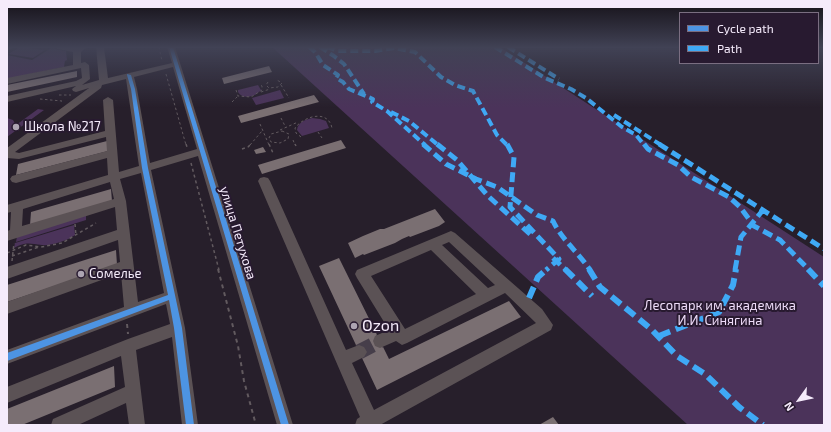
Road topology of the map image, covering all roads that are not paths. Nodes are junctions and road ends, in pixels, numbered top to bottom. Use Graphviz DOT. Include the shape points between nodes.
graph roads {
  1 [pos="72,67"];
  2 [pos="85,67"];
  3 [pos="103,67"];
  4 [pos="161,67"];
  5 [pos="171,67"];
  6 [pos="129,75"];
  7 [pos="86,77"];
  8 [pos="104,77"];
  9 [pos="7,81"];
  10 [pos="7,99"];
  11 [pos="108,100"];
  12 [pos="7,107"];
  13 [pos="110,133"];
  14 [pos="202,151"];
  15 [pos="112,153"];
  16 [pos="7,154"];
  17 [pos="145,168"];
  18 [pos="114,177"];
  19 [pos="16,178"];
  20 [pos="264,181"];
  21 [pos="120,201"];
  22 [pos="12,208"];
  23 [pos="123,233"];
  24 [pos="11,235"];
  25 [pos="433,244"];
  26 [pos="128,265"];
  27 [pos="9,273"];
  28 [pos="506,286"];
  29 [pos="172,296"];
  30 [pos="486,296"];
  31 [pos="7,308"];
  32 [pos="132,311"];
  33 [pos="178,328"];
  34 [pos="399,333"];
  35 [pos="380,341"];
  36 [pos="128,346"];
  37 [pos="359,352"];
  38 [pos="7,356"];
  39 [pos="342,359"];
  40 [pos="134,391"];
  41 [pos="7,395"];
  42 [pos="367,423"];
  43 [pos="60,425"];
  44 [pos="137,425"];
  45 [pos="190,425"];
  46 [pos="285,425"];
  1 -- 9 [label="street"];
  2 -- 7 [label="street"];
  3 -- 8 [label="street"];
  4 -- 6 [label="street"];
  5 -- 14 [label="street, улица Петухова"];
  6 -- 8 [label="street"];
  6 -- 17 [label="street"];
  7 -- 8 [label="street"];
  7 -- 10 [label="street" via="76,84"];
  8 -- 12 [label="street"];
  8 -- 16 [label="street"];
  11 -- 13 [label="street"];
  13 -- 15 [label="street"];
  13 -- 16 [label="street" via="20,156"];
  14 -- 17 [label="street"];
  14 -- 46 [label="street, улица Петухова"];
  15 -- 18 [label="street"];
  15 -- 19 [label="street"];
  17 -- 18 [label="street"];
  17 -- 29 [label="street"];
  18 -- 21 [label="street"];
  18 -- 22 [label="street"];
  20 -- 39 [label="street"];
  21 -- 23 [label="street"];
  21 -- 24 [label="street"];
  22 -- 24 [label="street"];
  23 -- 26 [label="street"];
  23 -- 27 [label="street"];
  25 -- 28 [label="street" via="452,236"];
  25 -- 30 [label="street"];
  25 -- 34 [label="street" via="362,274"];
  26 -- 31 [label="street"];
  26 -- 32 [label="street"];
  28 -- 30 [label="street"];
  28 -- 42 [label="street" via="538,314 546,325"];
  29 -- 32 [label="street"];
  29 -- 33 [label="street"];
  30 -- 34 [label="street" via="402,338"];
  32 -- 38 [label="street"];
  33 -- 36 [label="street"];
  33 -- 45 [label="street"];
  34 -- 35 [label="street"];
  36 -- 40 [label="street"];
  36 -- 41 [label="street"];
  37 -- 39 [label="street"];
  39 -- 42 [label="street"];
  40 -- 43 [label="street"];
  40 -- 44 [label="street"];
}
